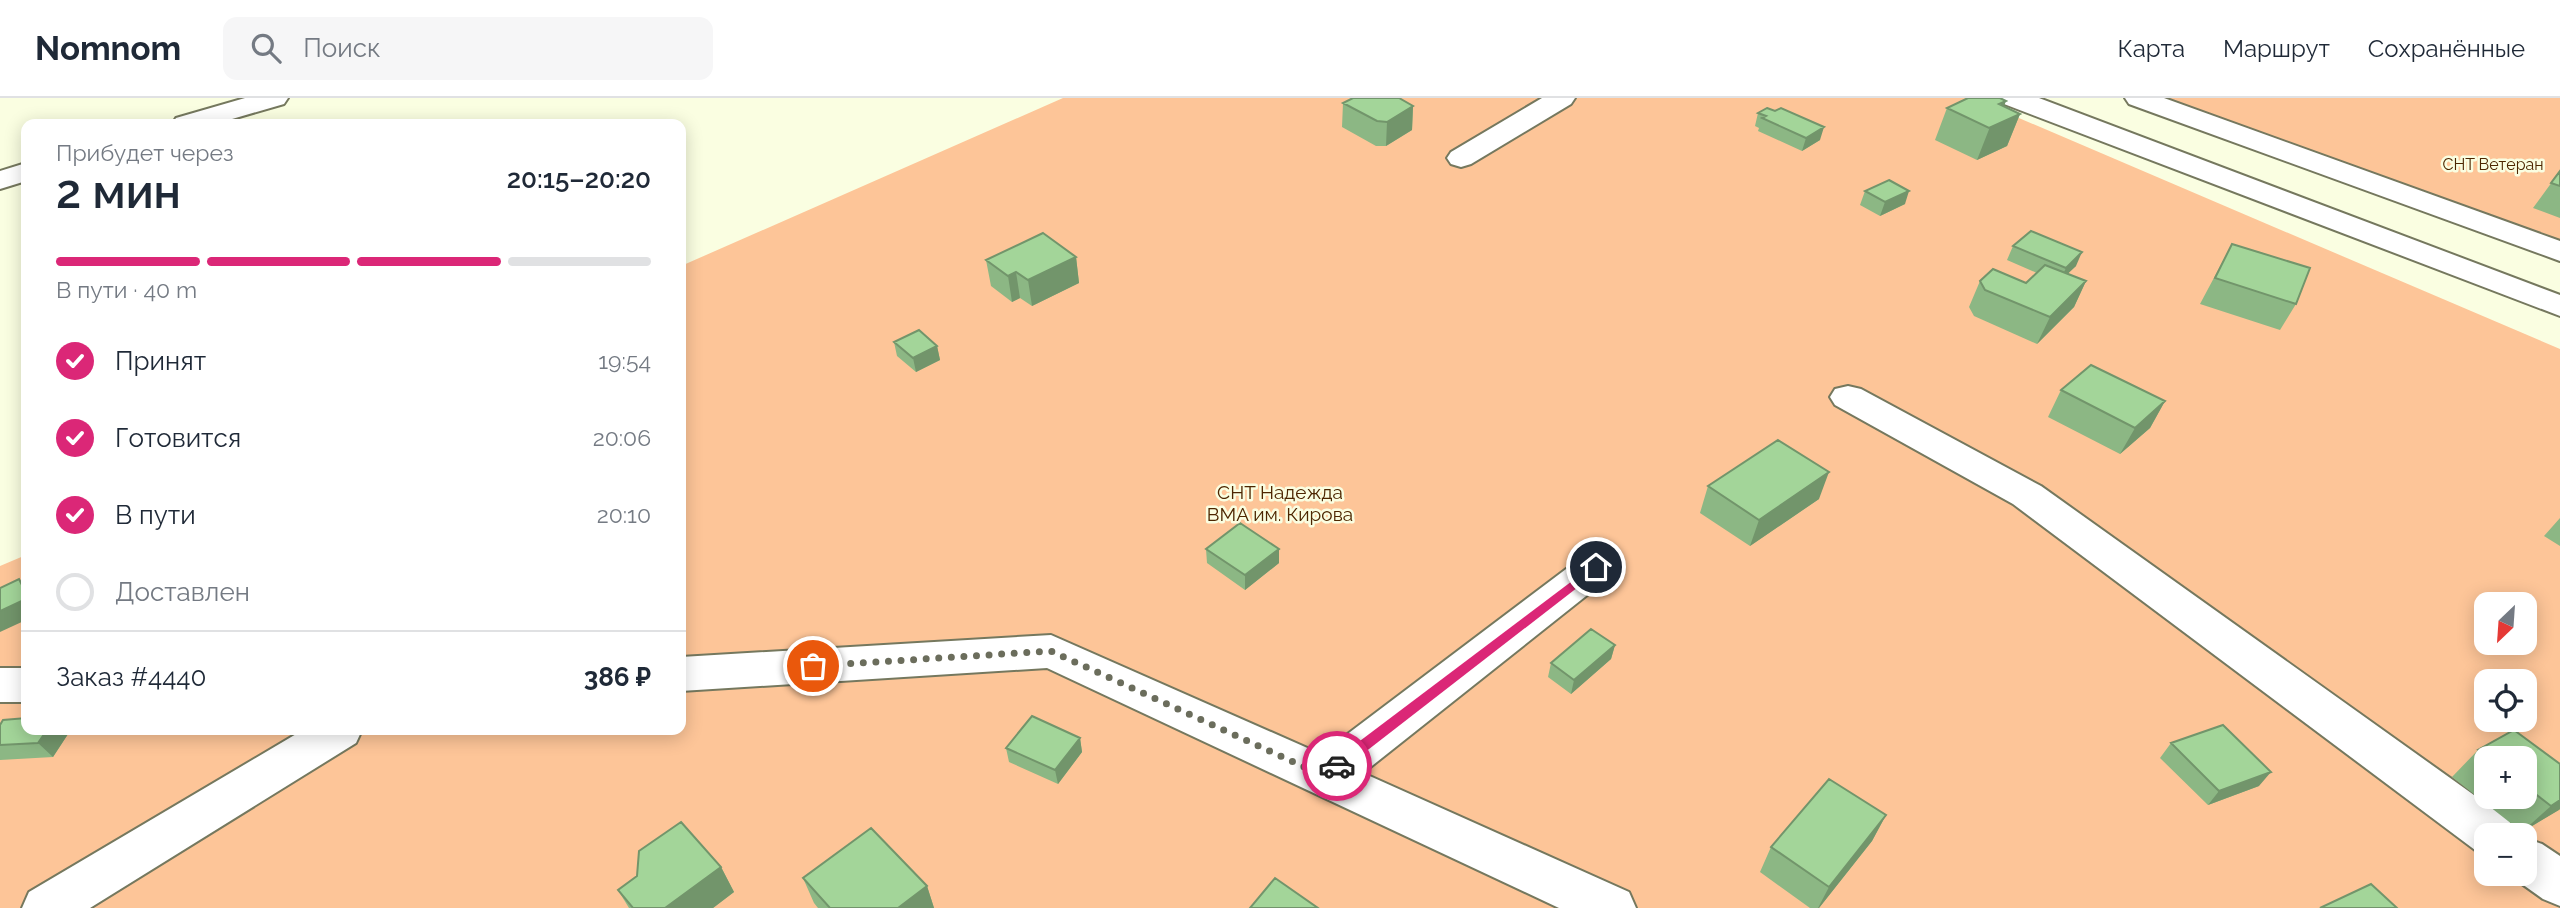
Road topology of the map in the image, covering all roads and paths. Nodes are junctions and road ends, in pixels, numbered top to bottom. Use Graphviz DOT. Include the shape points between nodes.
graph roads {
  1 [pos="274,98"];
  2 [pos="1561,98"];
  3 [pos="2014,98"];
  4 [pos="2139,98"];
  5 [pos="203,119"];
  6 [pos="1461,158"];
  7 [pos="21,174"];
  8 [pos="0,180"];
  9 [pos="2560,252"];
  10 [pos="2560,306"];
  11 [pos="1848,397"];
  12 [pos="1596,567"];
  13 [pos="686,674"];
  14 [pos="0,685"];
  15 [pos="21,685"];
  16 [pos="333,735"];
  17 [pos="1324,776"];
  18 [pos="2476,823"];
  19 [pos="2537,868"];
  20 [pos="2560,884"];
  21 [pos="47,908"];
  22 [pos="1611,908"];
  1 -- 5 [label="street"];
  2 -- 6 [label="street"];
  3 -- 10 [label="street"];
  4 -- 9 [label="street"];
  7 -- 8 [label="street"];
  11 -- 18 [label="street" via="2027,495"];
  12 -- 17 [label="street"];
  13 -- 17 [label="street" via="1051,651"];
  14 -- 15 [label="street"];
  16 -- 21 [label="street"];
  17 -- 22 [label="street"];
  19 -- 20 [label="street"];
}
